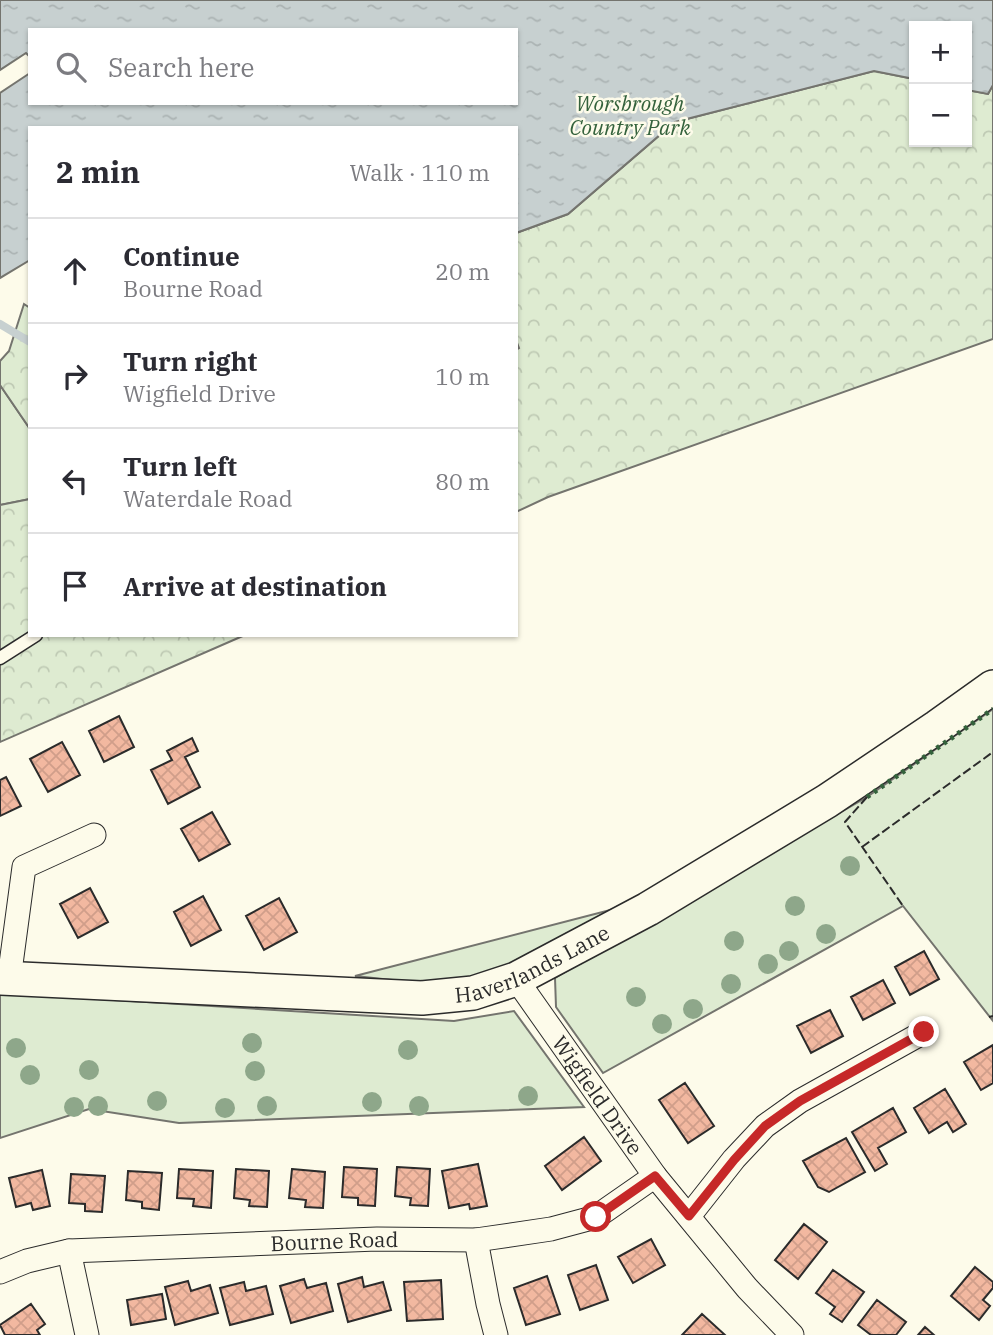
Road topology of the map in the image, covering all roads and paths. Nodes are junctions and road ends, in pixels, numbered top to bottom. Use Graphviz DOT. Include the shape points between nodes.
graph roads {
  1 [pos="33,637"];
  2 [pos="0,658"];
  3 [pos="993,687"];
  4 [pos="93,835"];
  5 [pos="5,979"];
  6 [pos="516,979"];
  7 [pos="924,1032"];
  8 [pos="655,1176"];
  9 [pos="689,1216"];
  10 [pos="476,1240"];
  11 [pos="69,1251"];
  12 [pos="0,1272"];
  13 [pos="87,1335"];
  14 [pos="496,1335"];
  15 [pos="792,1335"];
  1 -- 2 [label="lane"];
  3 -- 6 [label="street, Haverlands Lane" via="827,801 648,909"];
  4 -- 5 [label="street" via="24,867"];
  5 -- 6 [label="street, Haverlands Lane" via="422,998 473,993"];
  6 -- 8 [label="street, Wigfield Drive"];
  7 -- 9 [label="street" via="800,1101 765,1126"];
  8 -- 9 [label="street, Wigfield Drive"];
  8 -- 10 [label="street, Bourne Road" via="596,1217"];
  9 -- 15 [label="street, Wigfield Drive"];
  10 -- 11 [label="street, Bourne Road" via="377,1239"];
  10 -- 14 [label="street"];
  11 -- 12 [label="street, Bourne Road"];
  11 -- 13 [label="street"];
}
